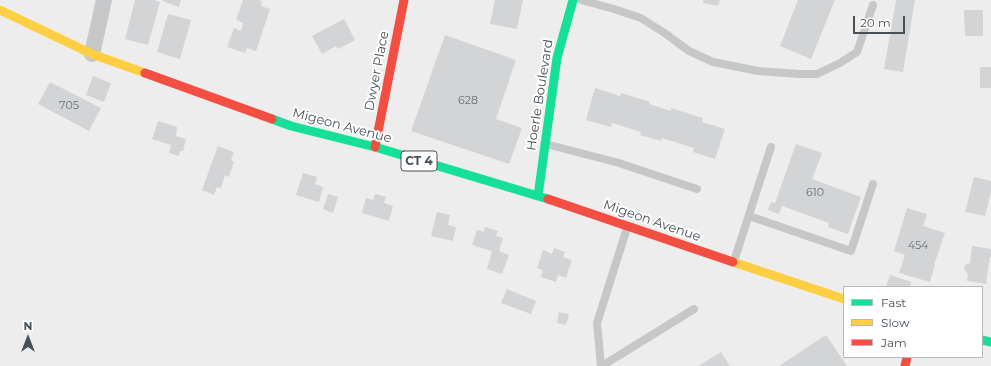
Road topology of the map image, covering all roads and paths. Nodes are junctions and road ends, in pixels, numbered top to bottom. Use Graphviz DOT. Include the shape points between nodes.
graph roads {
  1 [pos="104,0"];
  2 [pos="404,0"];
  3 [pos="573,0"];
  4 [pos="581,0"];
  5 [pos="873,5"];
  6 [pos="0,10"];
  7 [pos="92,54"];
  8 [pos="545,143"];
  9 [pos="375,147"];
  10 [pos="771,147"];
  11 [pos="873,184"];
  12 [pos="697,189"];
  13 [pos="538,196"];
  14 [pos="748,216"];
  15 [pos="628,226"];
  16 [pos="733,262"];
  17 [pos="843,299"];
  18 [pos="694,309"];
  19 [pos="602,366"];
  1 -- 7 [label="street"];
  2 -- 9 [label="main road, Dwyer Place"];
  3 -- 8 [label="main road, Hoerle Boulevard" via="556,58"];
  4 -- 5 [label="lane" via="641,18 689,51 713,62 758,71 799,74 816,74 857,52"];
  6 -- 7 [label="main road, Migeon Avenue / CT 4"];
  7 -- 9 [label="main road, Migeon Avenue / CT 4" via="291,126"];
  8 -- 12 [label="lane" via="619,163"];
  8 -- 13 [label="main road, Hoerle Boulevard"];
  9 -- 13 [label="main road, Migeon Avenue / CT 4"];
  10 -- 14 [label="lane"];
  11 -- 14 [label="lane" via="851,251"];
  13 -- 15 [label="main road, Migeon Avenue / CT 4"];
  14 -- 16 [label="lane"];
  15 -- 16 [label="main road, Migeon Avenue / CT 4"];
  15 -- 19 [label="lane" via="597,323"];
  16 -- 17 [label="main road, Migeon Avenue / CT 4"];
  18 -- 19 [label="lane"];
}
